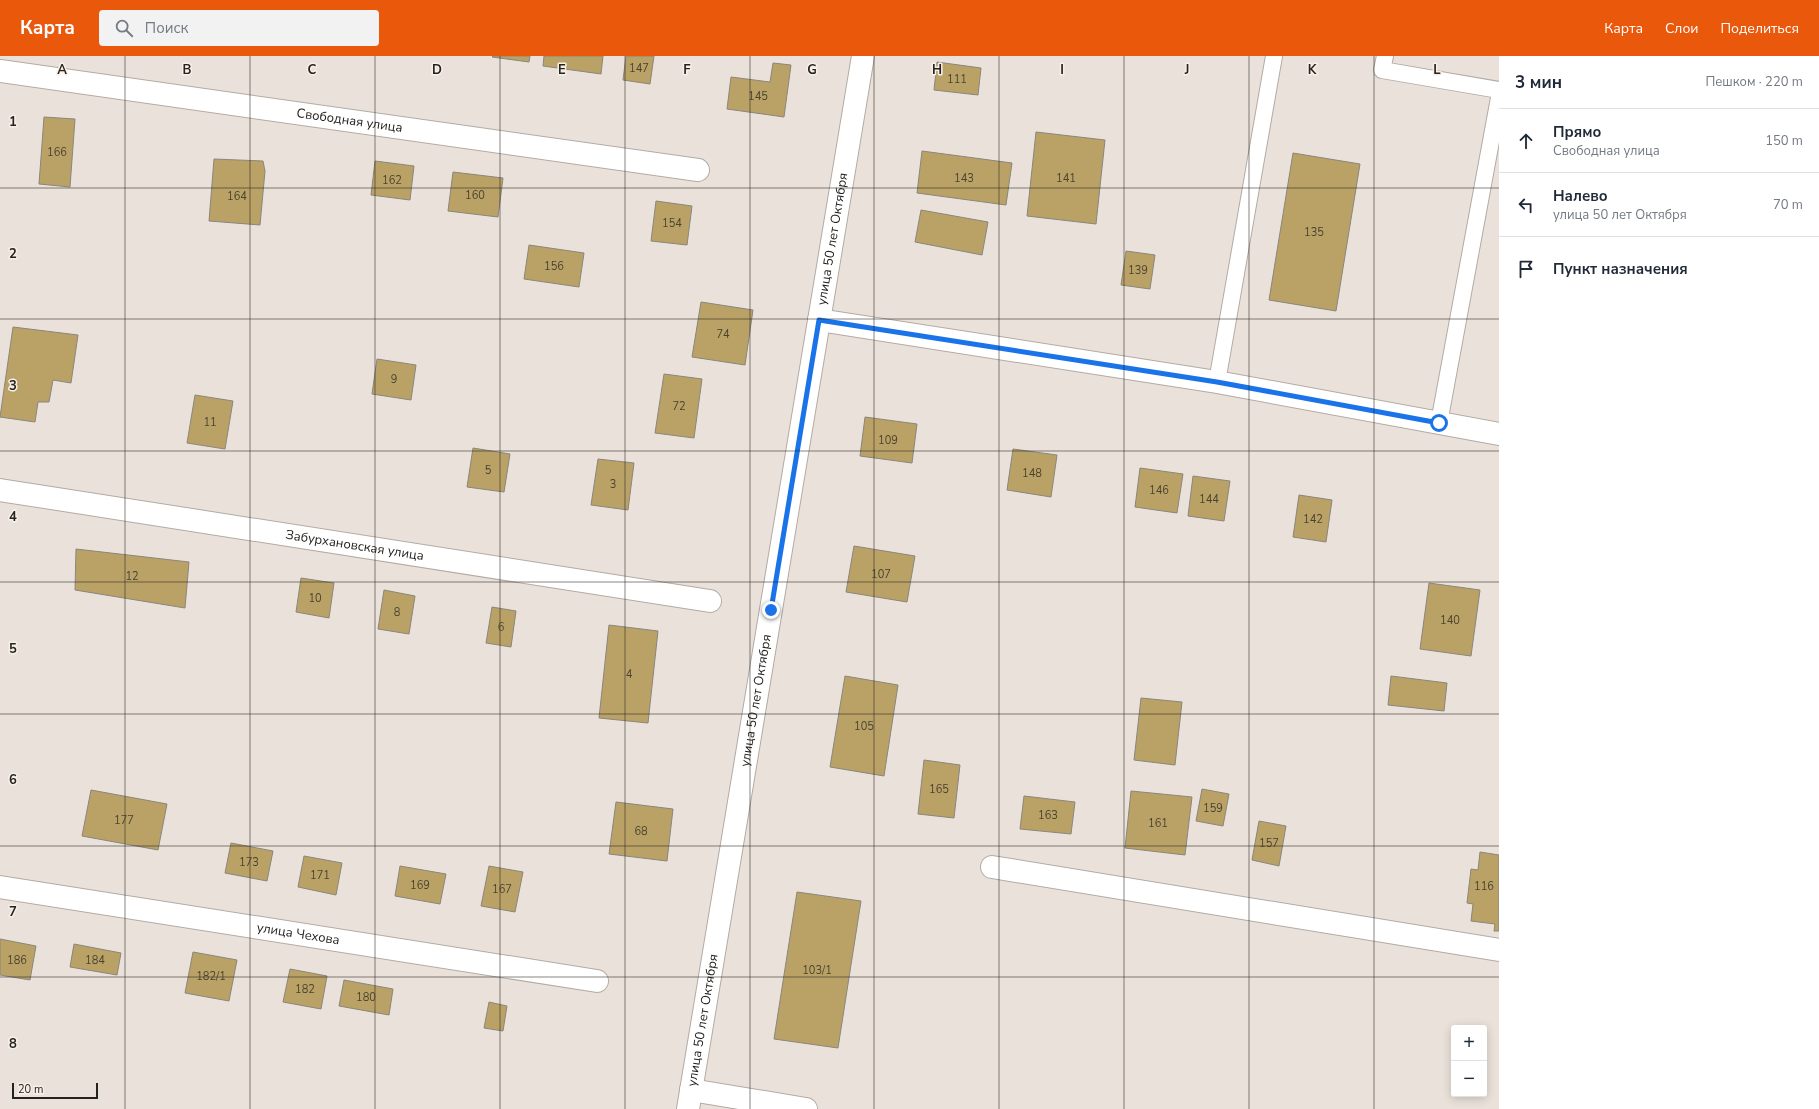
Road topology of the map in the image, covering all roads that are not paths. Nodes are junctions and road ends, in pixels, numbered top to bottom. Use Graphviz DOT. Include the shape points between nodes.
graph roads {
  1 [pos="863,56"];
  2 [pos="1274,56"];
  3 [pos="1384,56"];
  4 [pos="0,70"];
  5 [pos="1499,90"];
  6 [pos="1499,98"];
  7 [pos="698,170"];
  8 [pos="819,320"];
  9 [pos="1217,382"];
  10 [pos="1439,423"];
  11 [pos="1499,434"];
  12 [pos="0,490"];
  13 [pos="710,601"];
  14 [pos="992,867"];
  15 [pos="0,887"];
  16 [pos="1499,950"];
  17 [pos="598,981"];
  18 [pos="690,1100"];
  19 [pos="806,1109"];
  1 -- 8 [label="street, улица 50 лет Октября"];
  2 -- 9 [label="lane"];
  3 -- 5 [label="lane" via="1382,70"];
  4 -- 7 [label="street, Свободная улица"];
  6 -- 10 [label="lane"];
  8 -- 9 [label="street"];
  8 -- 18 [label="street, улица 50 лет Октября"];
  9 -- 10 [label="street"];
  10 -- 11 [label="street"];
  12 -- 13 [label="street, Забурхановская улица"];
  14 -- 16 [label="street"];
  15 -- 17 [label="street, улица Чехова"];
  18 -- 19 [label="street"];
}
